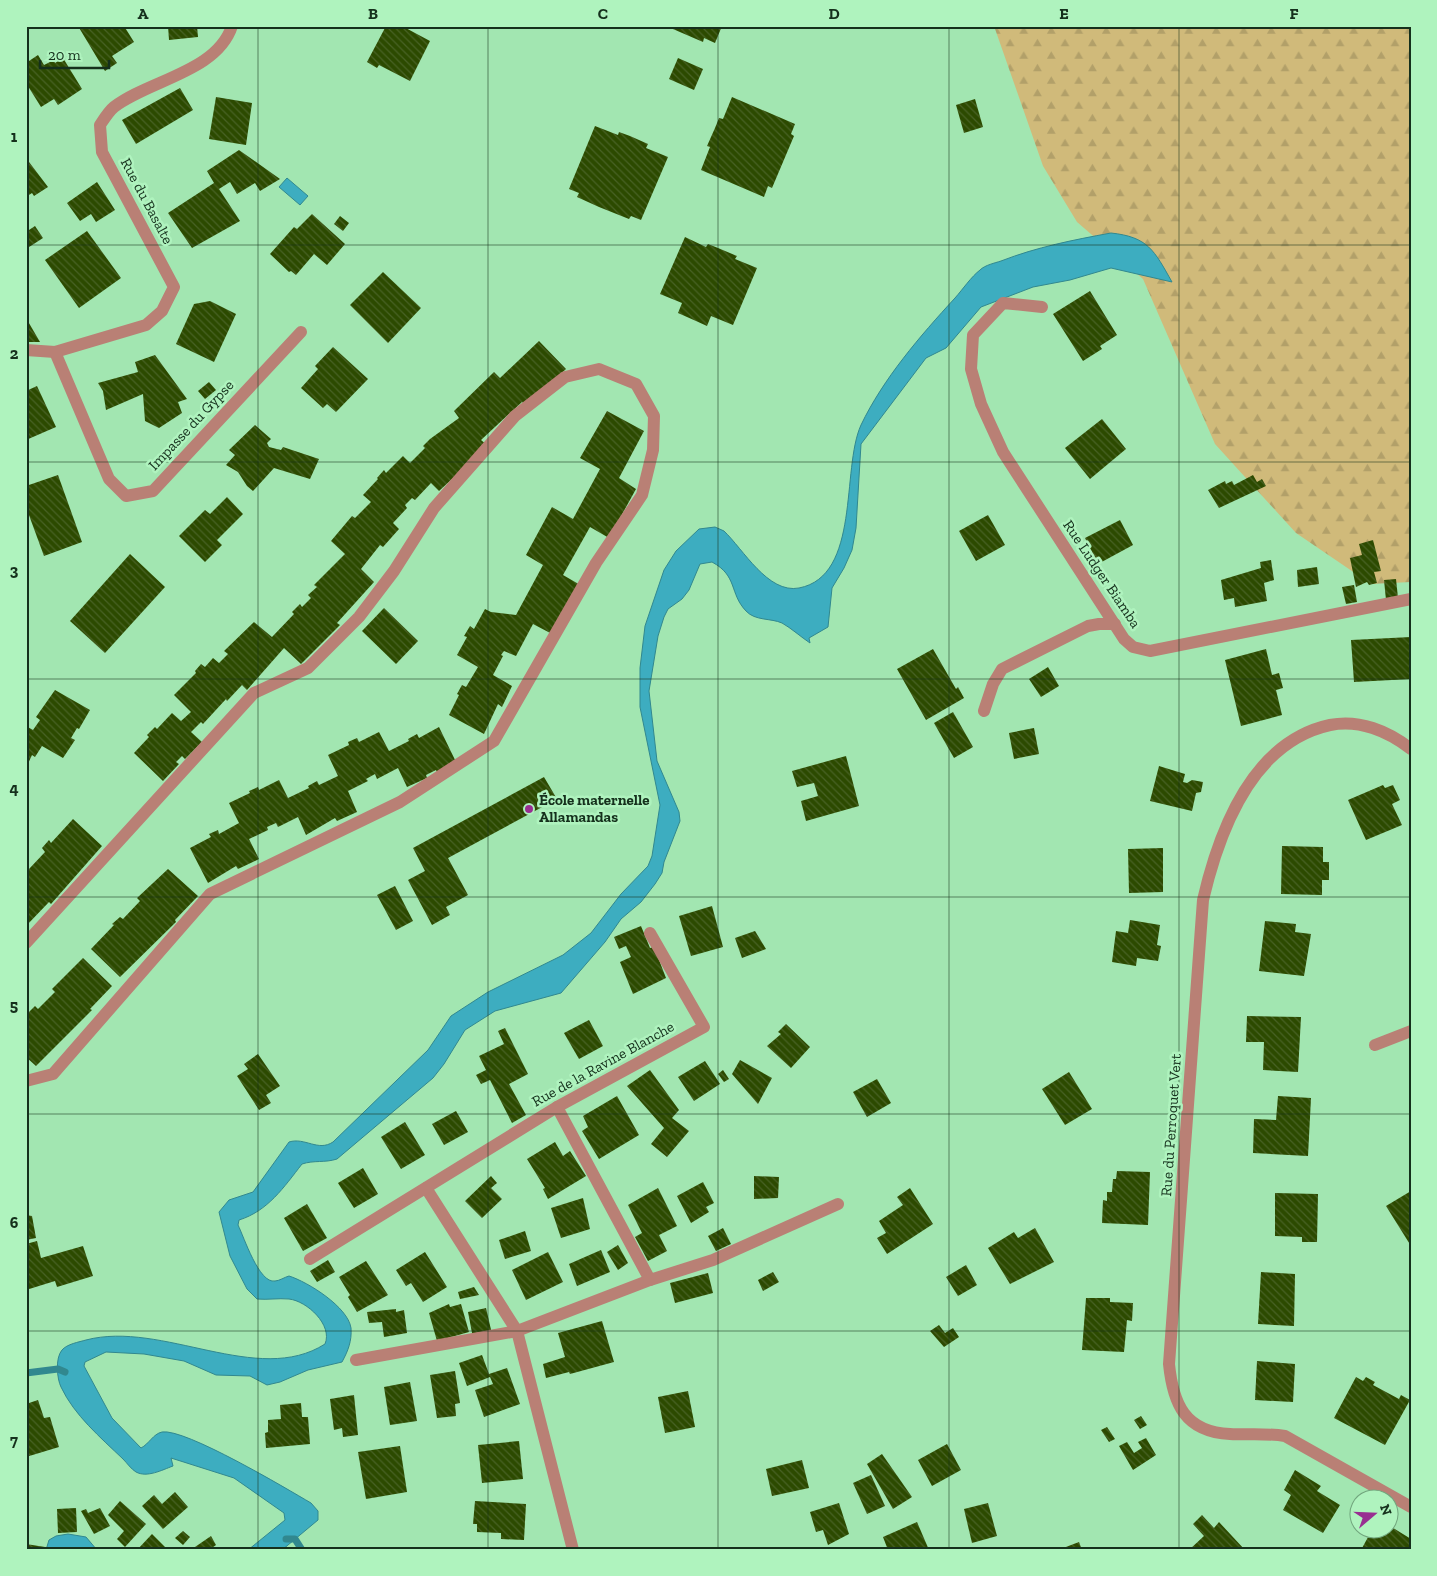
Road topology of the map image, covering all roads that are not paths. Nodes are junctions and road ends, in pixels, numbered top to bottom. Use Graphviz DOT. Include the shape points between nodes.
graph roads {
  1 [pos="232,26"];
  2 [pos="1042,307"];
  3 [pos="301,332"];
  4 [pos="26,350"];
  5 [pos="55,352"];
  6 [pos="1411,599"];
  7 [pos="1115,624"];
  8 [pos="984,711"];
  9 [pos="1411,749"];
  10 [pos="650,933"];
  11 [pos="26,942"];
  12 [pos="1411,1031"];
  13 [pos="1375,1044"];
  14 [pos="26,1081"];
  15 [pos="557,1107"];
  16 [pos="426,1188"];
  17 [pos="838,1204"];
  18 [pos="310,1259"];
  19 [pos="650,1280"];
  20 [pos="517,1331"];
  21 [pos="356,1360"];
  22 [pos="1411,1507"];
  23 [pos="573,1550"];
  1 -- 5 [label="street, Rue du Basalte" via="228,38 212,56 113,107 100,125 102,152 174,287 162,312 146,325"];
  2 -- 7 [label="street, Rue Ludger Biamba" via="1003,303 973,335 971,369 981,404 1003,452"];
  3 -- 5 [label="street, Impasse du Gypse" via="153,490 126,496 109,479"];
  4 -- 5 [label="street, Rue du Basalte"];
  6 -- 7 [label="street, Rue Ludger Biamba" via="1150,651 1133,646"];
  7 -- 8 [label="street" via="1088,626 1007,665 993,684"];
  9 -- 22 [label="street, Rue du Perroquet Vert" via="1398,738 1358,724 1320,728 1286,744 1256,774 1212,861 1203,900 1169,1364 1177,1404 1194,1423 1210,1431 1228,1434 1263,1432 1285,1436"];
  10 -- 15 [label="street, Rue de la Ravine Blanche" via="704,1027"];
  11 -- 14 [label="street" via="254,693 308,668 359,617 394,571 434,508 515,416 565,377 599,369 636,384 654,416 653,450 642,495 596,563 494,740 400,802 210,894 53,1074"];
  12 -- 13 [label="street"];
  15 -- 16 [label="street, Rue de la Ravine Blanche"];
  15 -- 19 [label="street"];
  16 -- 18 [label="street, Rue de la Ravine Blanche"];
  16 -- 20 [label="street"];
  17 -- 19 [label="street" via="713,1260"];
  19 -- 20 [label="street"];
  20 -- 21 [label="street"];
  20 -- 23 [label="street"];
}
